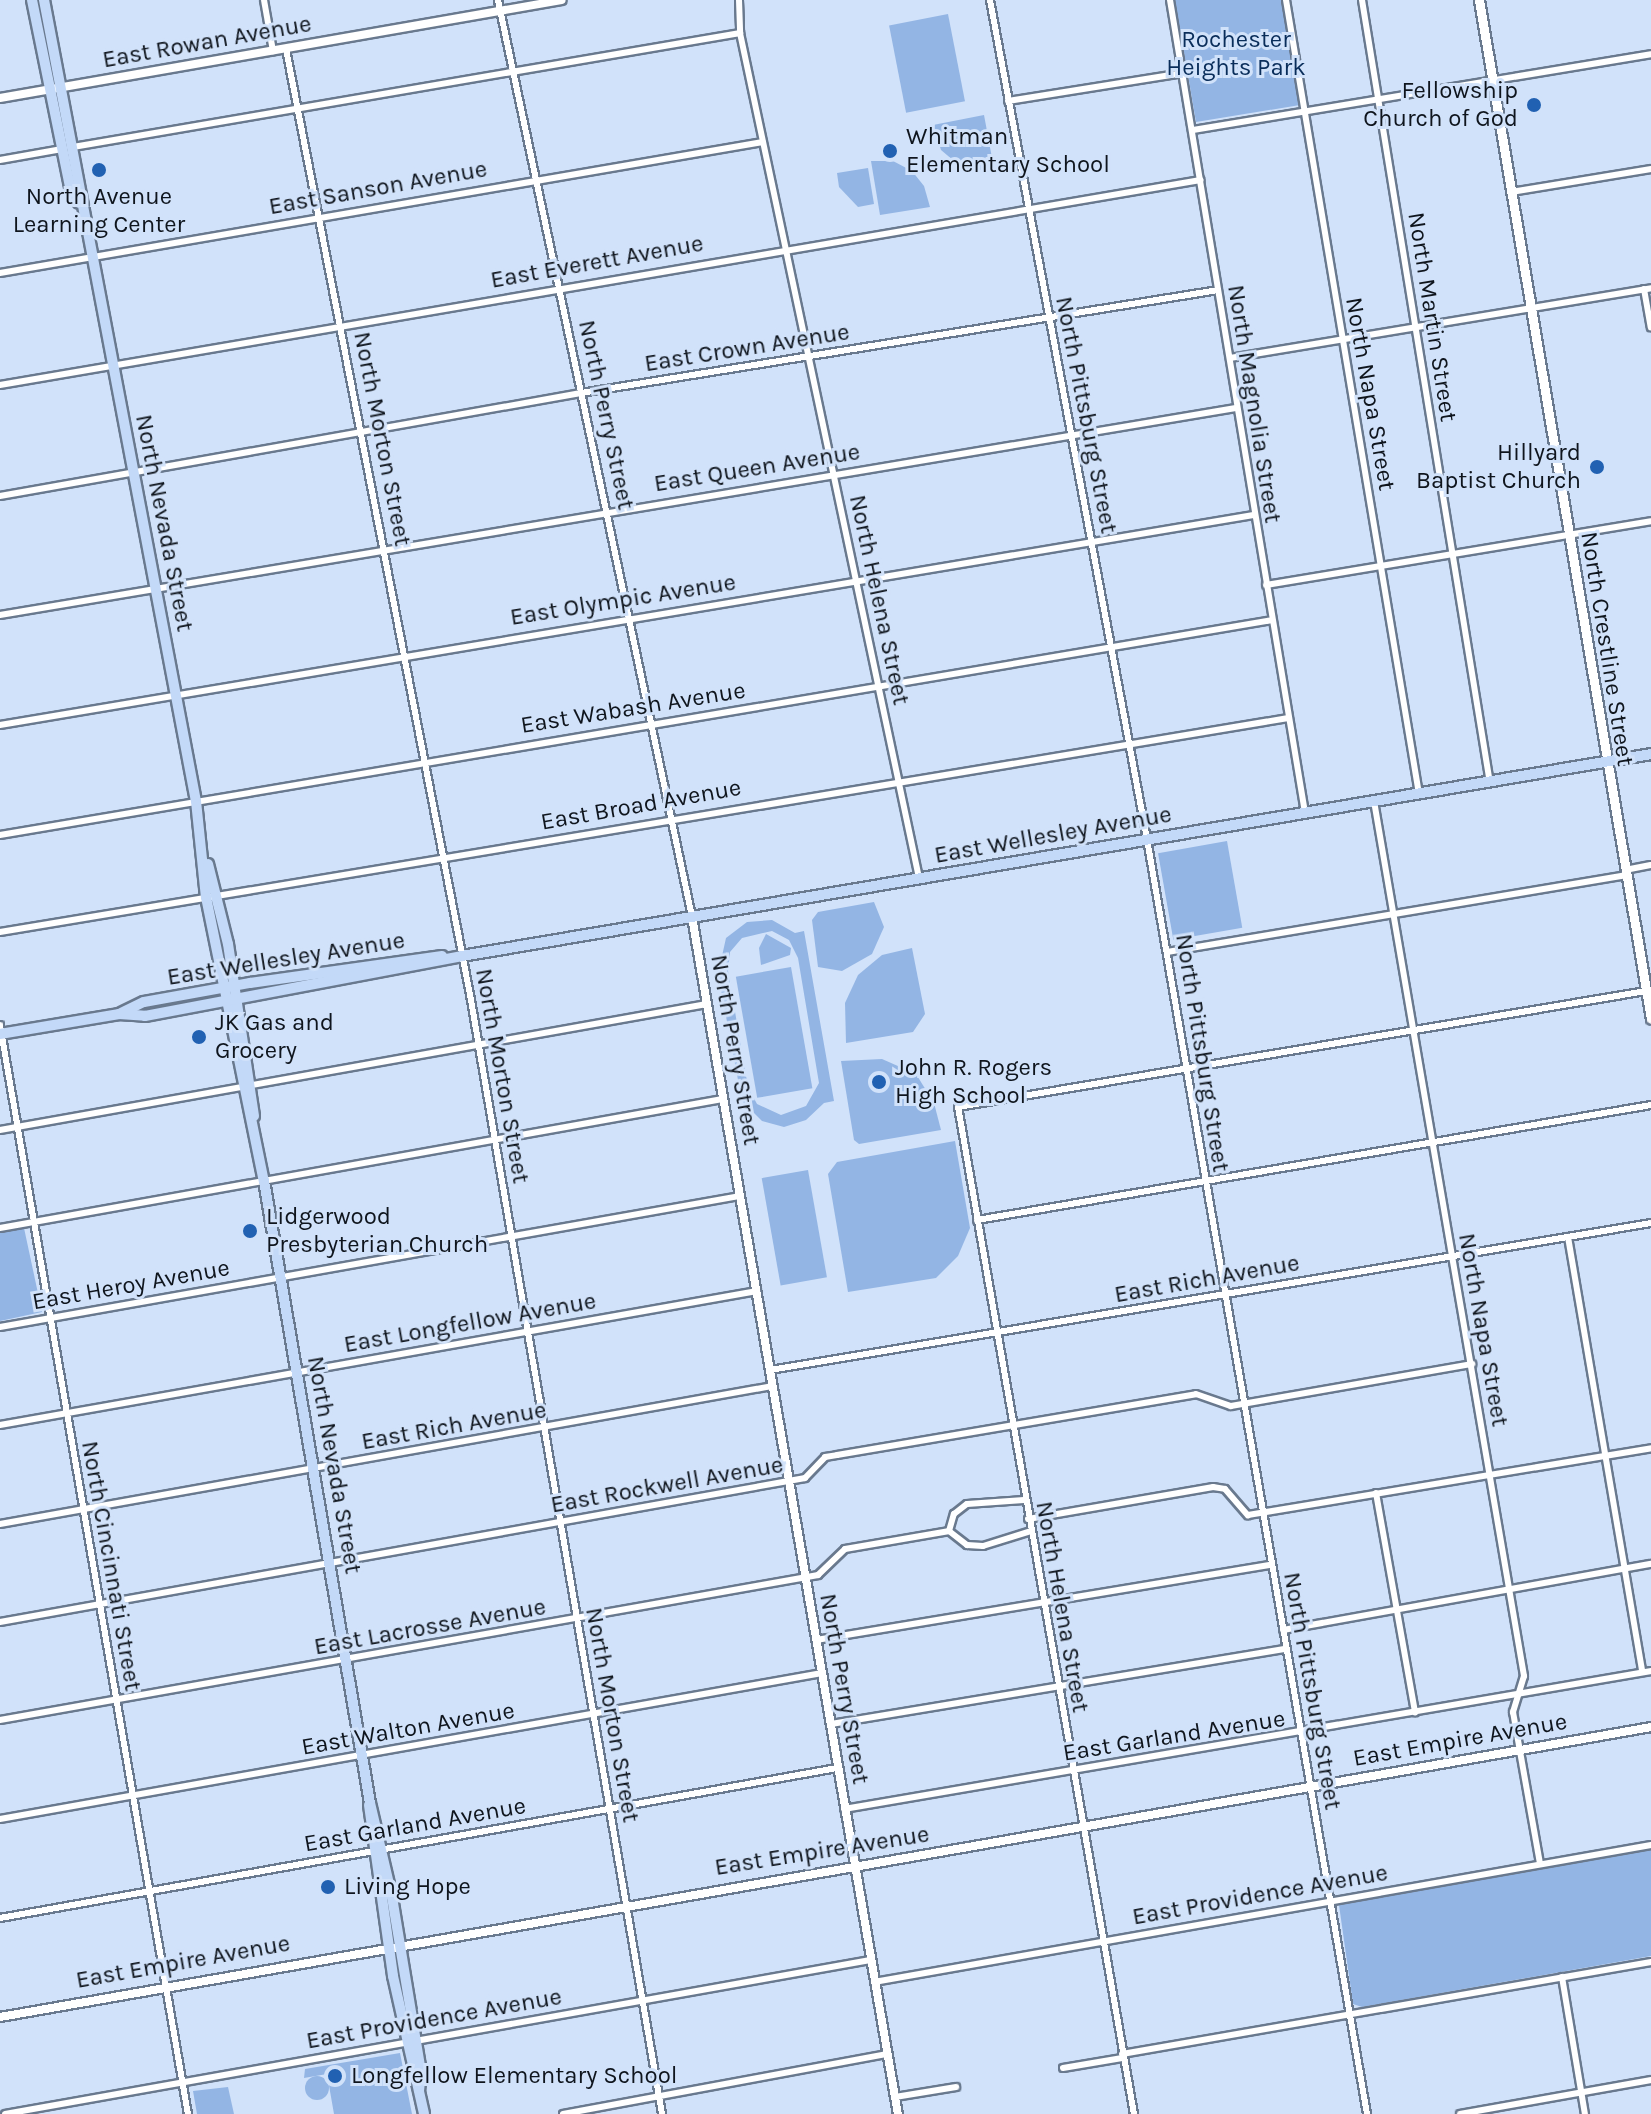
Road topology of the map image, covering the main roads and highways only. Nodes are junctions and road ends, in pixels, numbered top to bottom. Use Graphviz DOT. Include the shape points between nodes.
graph roads {
  1 [pos="32,0"];
  2 [pos="44,0"];
  3 [pos="1479,0"];
  4 [pos="68,148"];
  5 [pos="1651,754"];
  6 [pos="1606,762"];
  7 [pos="204,849"];
  8 [pos="462,956"];
  9 [pos="1647,984"];
  10 [pos="229,987"];
  11 [pos="238,1000"];
  12 [pos="226,1002"];
  13 [pos="119,1014"];
  14 [pos="1651,1019"];
  15 [pos="1,1031"];
  16 [pos="246,1085"];
  17 [pos="378,1850"];
  18 [pos="411,2041"];
  19 [pos="424,2114"];
  1 -- 4 [label="main road, North Nevada Street" via="49,89"];
  2 -- 4 [label="main road, North Nevada Street"];
  3 -- 6 [label="main road, North Crestline Street"];
  4 -- 7 [label="main road, North Nevada Street" via="70,187 80,205 135,473"];
  5 -- 6 [label="main road, East Wellesley Avenue"];
  6 -- 8 [label="main road, East Wellesley Avenue"];
  6 -- 9 [label="main road, North Crestline Street"];
  7 -- 10 [label="main road, North Nevada Street" via="218,895"];
  7 -- 10 [label="main road, North Nevada Street" via="206,897"];
  8 -- 10 [label="main road, East Wellesley Avenue" via="377,963"];
  8 -- 11 [label="main road, East Wellesley Avenue"];
  9 -- 14 [label="main road, North Crestline Street"];
  10 -- 11 [label="main road, North Nevada Street"];
  10 -- 12 [label="main road, North Nevada Street"];
  10 -- 13 [label="main road, East Wellesley Avenue" via="144,1002"];
  11 -- 12 [label="main road, East Wellesley Avenue"];
  11 -- 16 [label="main road, North Nevada Street"];
  12 -- 13 [label="main road, East Wellesley Avenue" via="145,1016"];
  12 -- 16 [label="main road, North Nevada Street"];
  13 -- 15 [label="main road, East Wellesley Avenue"];
  16 -- 17 [label="main road, North Nevada Street"];
  17 -- 18 [label="main road, North Nevada Street" via="388,1946"];
  17 -- 18 [label="main road, North Nevada Street" via="401,1944"];
  18 -- 19 [label="main road, North Nevada Street"];
}
